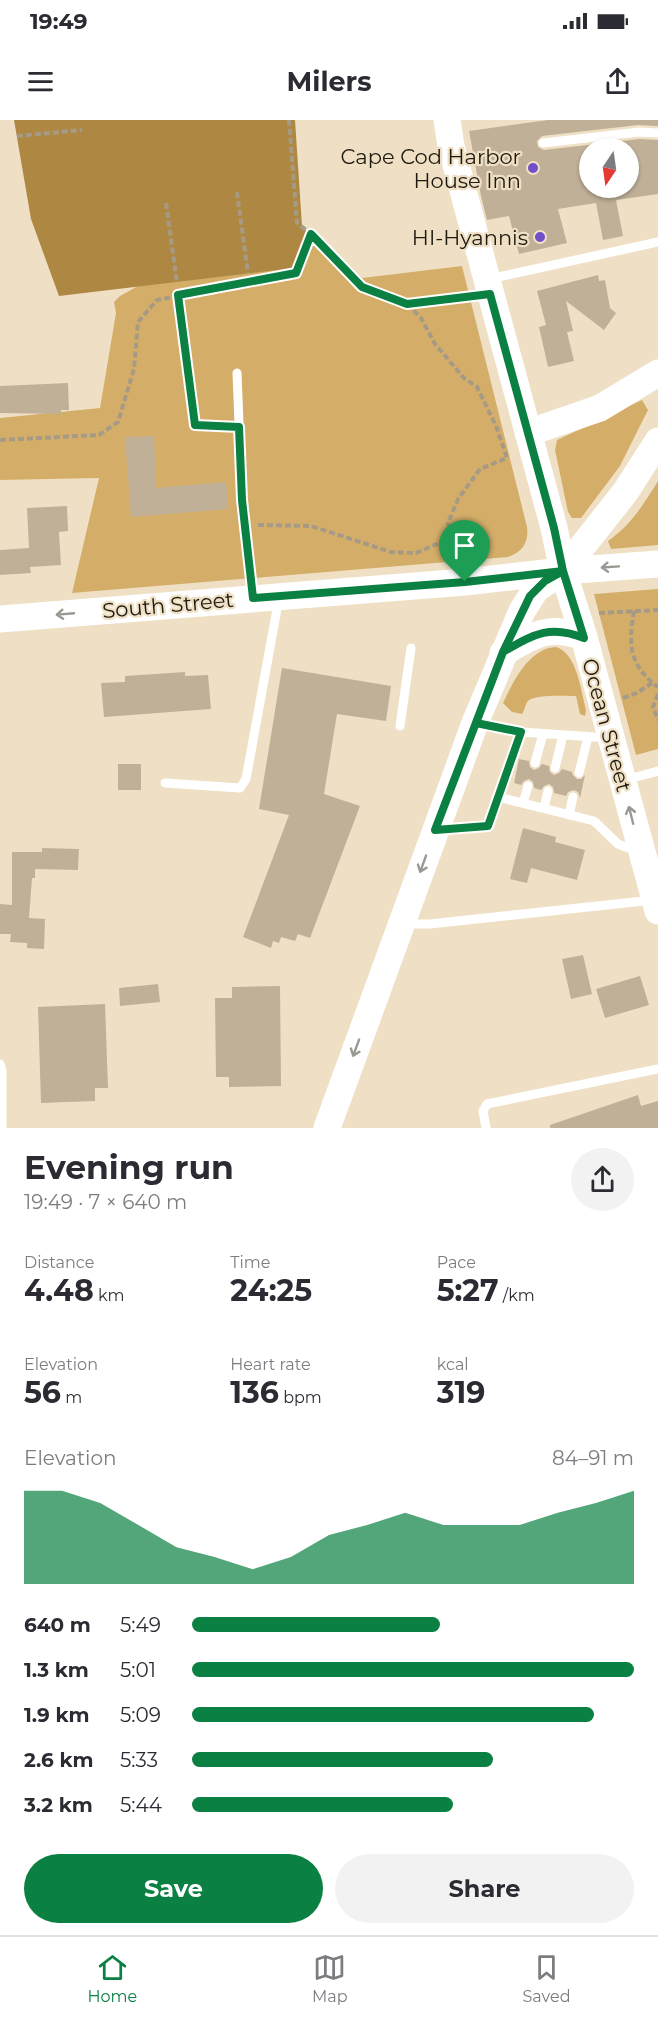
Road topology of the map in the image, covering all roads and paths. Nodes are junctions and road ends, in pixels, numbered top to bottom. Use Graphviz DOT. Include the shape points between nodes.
graph roads {
  1 [pos="289,120"];
  2 [pos="447,120"];
  3 [pos="82,130"];
  4 [pos="658,134"];
  5 [pos="17,136"];
  6 [pos="543,143"];
  7 [pos="237,192"];
  8 [pos="166,203"];
  9 [pos="311,234"];
  10 [pos="658,242"];
  11 [pos="248,273"];
  12 [pos="177,283"];
  13 [pos="489,286"];
  14 [pos="178,295"];
  15 [pos="407,304"];
  16 [pos="237,373"];
  17 [pos="658,373"];
  18 [pos="239,427"];
  19 [pos="528,433"];
  20 [pos="0,440"];
  21 [pos="658,441"];
  22 [pos="245,525"];
  23 [pos="453,537"];
  24 [pos="658,564"];
  25 [pos="563,571"];
  26 [pos="465,582"];
  27 [pos="279,596"];
  28 [pos="253,598"];
  29 [pos="658,610"];
  30 [pos="634,611"];
  31 [pos="0,619"];
  32 [pos="588,626"];
  33 [pos="411,648"];
  34 [pos="503,652"];
  35 [pos="652,682"];
  36 [pos="658,687"];
  37 [pos="658,694"];
  38 [pos="616,700"];
  39 [pos="658,720"];
  40 [pos="476,723"];
  41 [pos="400,726"];
  42 [pos="521,732"];
  43 [pos="543,734"];
  44 [pos="562,735"];
  45 [pos="600,738"];
  46 [pos="535,763"];
  47 [pos="555,768"];
  48 [pos="658,771"];
  49 [pos="579,773"];
  50 [pos="622,781"];
  51 [pos="165,783"];
  52 [pos="528,786"];
  53 [pos="548,791"];
  54 [pos="498,797"];
  55 [pos="573,798"];
  56 [pos="523,803"];
  57 [pos="544,808"];
  58 [pos="569,815"];
  59 [pos="435,830"];
  60 [pos="641,853"];
  61 [pos="657,906"];
  62 [pos="402,922"];
  63 [pos="0,1064"];
  64 [pos="658,1069"];
  65 [pos="2,1128"];
  66 [pos="327,1128"];
  67 [pos="486,1128"];
  1 -- 9 [label="path" via="297,223"];
  2 -- 13 [label="main road, Ocean Street"];
  3 -- 5 [label="path"];
  4 -- 6 [label="lane" via="639,132"];
  7 -- 11 [label="path"];
  8 -- 12 [label="path"];
  9 -- 14 [label="path" via="296,273"];
  9 -- 15 [label="path" via="362,287"];
  10 -- 13 [label="lane"];
  13 -- 15 [label="path"];
  13 -- 19 [label="main road, Ocean Street"];
  14 -- 18 [label="path" via="195,425"];
  14 -- 20 [label="path" via="157,300 138,322 134,369 118,422 99,435"];
  15 -- 23 [label="path" via="421,318 435,344 464,378 477,387 507,458 480,469 458,499 448,523"];
  16 -- 18 [label="lane"];
  17 -- 19 [label="main road" via="600,408"];
  18 -- 22 [label="lane"];
  19 -- 25 [label="main road, Ocean Street"];
  21 -- 25 [label="main road" via="626,491"];
  22 -- 23 [label="path" via="311,526 391,552 416,553"];
  22 -- 28 [label="lane"];
  23 -- 26 [label="path" via="465,568"];
  24 -- 25 [label="main road, South Street, one-way"];
  25 -- 26 [label="main road, South Street"];
  25 -- 32 [label="main road, Ocean Street"];
  25 -- 34 [label="main road" via="530,596"];
  26 -- 27 [label="main road, South Street"];
  27 -- 28 [label="main road, South Street"];
  27 -- 51 [label="lane" via="246,779 240,788"];
  28 -- 31 [label="main road, South Street, one-way"];
  29 -- 30 [label="path"];
  30 -- 32 [label="path"];
  30 -- 35 [label="path" via="630,648 640,670"];
  32 -- 34 [label="main road" via="542,632"];
  32 -- 45 [label="main road, Ocean Street"];
  33 -- 41 [label="lane"];
  34 -- 40 [label="main road"];
  35 -- 36 [label="path"];
  35 -- 38 [label="path" via="637,693"];
  37 -- 39 [label="path" via="653,707"];
  40 -- 42 [label="lane"];
  40 -- 59 [label="main road"];
  42 -- 43 [label="lane"];
  42 -- 54 [label="lane"];
  43 -- 44 [label="lane"];
  43 -- 46 [label="lane"];
  44 -- 45 [label="lane"];
  44 -- 47 [label="lane"];
  45 -- 49 [label="lane"];
  45 -- 50 [label="main road, Ocean Street"];
  48 -- 50 [label="lane"];
  60 -- 50 [label="main road, Ocean Street, one-way"];
  52 -- 56 [label="lane"];
  53 -- 57 [label="lane"];
  54 -- 56 [label="lane"];
  54 -- 59 [label="lane" via="488,826"];
  55 -- 58 [label="lane"];
  56 -- 57 [label="lane"];
  57 -- 58 [label="lane"];
  58 -- 60 [label="lane" via="594,821 618,844"];
  59 -- 62 [label="main road, one-way"];
  60 -- 61 [label="main road, Ocean Street"];
  61 -- 62 [label="lane" via="430,924"];
  62 -- 66 [label="main road, one-way"];
  63 -- 65 [label="lane"];
  64 -- 67 [label="lane" via="487,1104 483,1111"];
}
